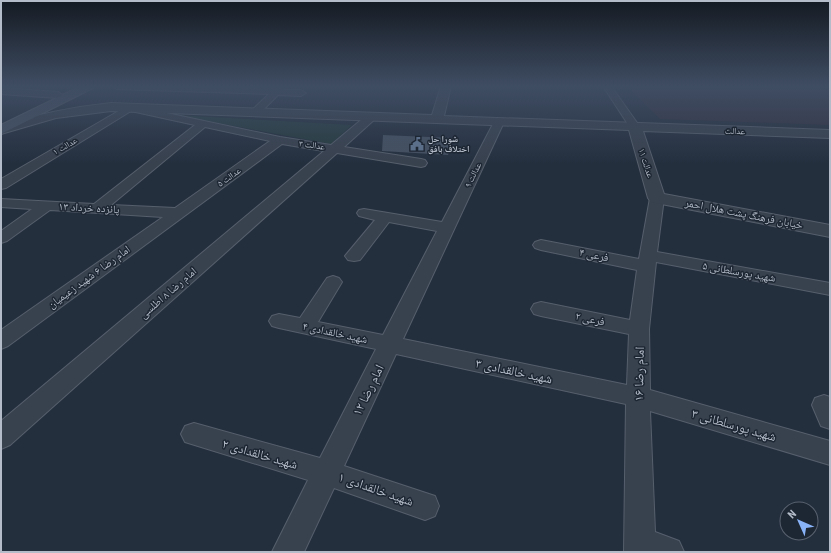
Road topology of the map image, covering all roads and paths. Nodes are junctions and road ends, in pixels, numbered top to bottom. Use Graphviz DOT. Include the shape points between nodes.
graph roads {
  1 [pos="27,112"];
  2 [pos="34,112"];
  3 [pos="66,112"];
  4 [pos="123,112"];
  5 [pos="147,112"];
  6 [pos="224,112"];
  7 [pos="439,112"];
  8 [pos="625,112"];
  9 [pos="254,113"];
  10 [pos="371,117"];
  11 [pos="437,120"];
  12 [pos="499,122"];
  13 [pos="203,124"];
  14 [pos="1,127"];
  15 [pos="635,127"];
  16 [pos="830,134"];
  17 [pos="280,140"];
  18 [pos="336,149"];
  19 [pos="421,163"];
  20 [pos="1,185"];
  21 [pos="657,198"];
  22 [pos="1,203"];
  23 [pos="46,206"];
  24 [pos="97,209"];
  25 [pos="177,213"];
  26 [pos="364,213"];
  27 [pos="385,217"];
  28 [pos="447,228"];
  29 [pos="830,231"];
  30 [pos="1,238"];
  31 [pos="542,245"];
  32 [pos="354,256"];
  33 [pos="647,260"];
  34 [pos="333,282"];
  35 [pos="830,289"];
  36 [pos="541,309"];
  37 [pos="279,321"];
  38 [pos="305,327"];
  39 [pos="639,329"];
  40 [pos="1,341"];
  41 [pos="390,344"];
  42 [pos="638,397"];
  43 [pos="194,434"];
  44 [pos="1,438"];
  45 [pos="830,453"];
  46 [pos="327,473"];
  47 [pos="425,506"];
  48 [pos="640,547"];
  49 [pos="288,552"];
  50 [pos="668,552"];
  1 -- 14 [label="main road"];
  2 -- 14 [label="main road"];
  3 -- 14 [label="street, عدالت"];
  4 -- 20 [label="street, عدالت ۱"];
  5 -- 13 [label="street, عدالت ۳"];
  6 -- 9 [label="street, عدالت"];
  7 -- 11 [label="street"];
  8 -- 15 [label="street"];
  9 -- 10 [label="street, عدالت"];
  10 -- 11 [label="street, عدالت"];
  10 -- 18 [label="street, امام رضا ۸ اطلسی"];
  11 -- 12 [label="street, عدالت"];
  12 -- 15 [label="street, عدالت"];
  12 -- 28 [label="street, عدالت ۹"];
  13 -- 17 [label="street, عدالت ۳"];
  13 -- 24 [label="street"];
  15 -- 16 [label="street, عدالت"];
  15 -- 21 [label="street, عدالت ۱۱"];
  17 -- 18 [label="street, عدالت ۳"];
  17 -- 25 [label="street, عدالت ۵"];
  18 -- 19 [label="street, عدالت ۳"];
  18 -- 44 [label="street, امام رضا ۸ اطلسی"];
  21 -- 29 [label="street, خیابان فرهنگ پشت هلال احمر"];
  21 -- 33 [label="street, امام رضا ۱۶"];
  22 -- 23 [label="street, پانزده خرداد ۱۳"];
  23 -- 24 [label="street, پانزده خرداد ۱۳"];
  23 -- 30 [label="street"];
  24 -- 25 [label="street, پانزده خرداد ۱۳"];
  25 -- 40 [label="street, امام رضا ۶ شهید زعیمیان"];
  26 -- 27 [label="street"];
  27 -- 28 [label="street"];
  27 -- 32 [label="street"];
  28 -- 41 [label="street, امام رضا ۱۲"];
  31 -- 33 [label="street, فرعی ۴"];
  33 -- 35 [label="street, شهید پورسلطانی ۵"];
  33 -- 39 [label="street, امام رضا ۱۶"];
  34 -- 38 [label="street"];
  36 -- 39 [label="street, فرعی ۲"];
  37 -- 38 [label="street, شهید خالقدادی ۴"];
  38 -- 41 [label="street, شهید خالقدادی ۴"];
  39 -- 42 [label="street, امام رضا ۱۶"];
  41 -- 42 [label="street, شهید خالقدادی ۳"];
  41 -- 46 [label="street, امام رضا ۱۲"];
  42 -- 45 [label="street, شهید پورسلطانی ۳"];
  42 -- 48 [label="street, امام رضا ۱۶"];
  43 -- 46 [label="street, شهید خالقدادی ۲"];
  46 -- 47 [label="street, شهید خالقدادی ۱"];
  46 -- 49 [label="street, امام رضا ۱۲"];
  48 -- 50 [label="street"];
}
